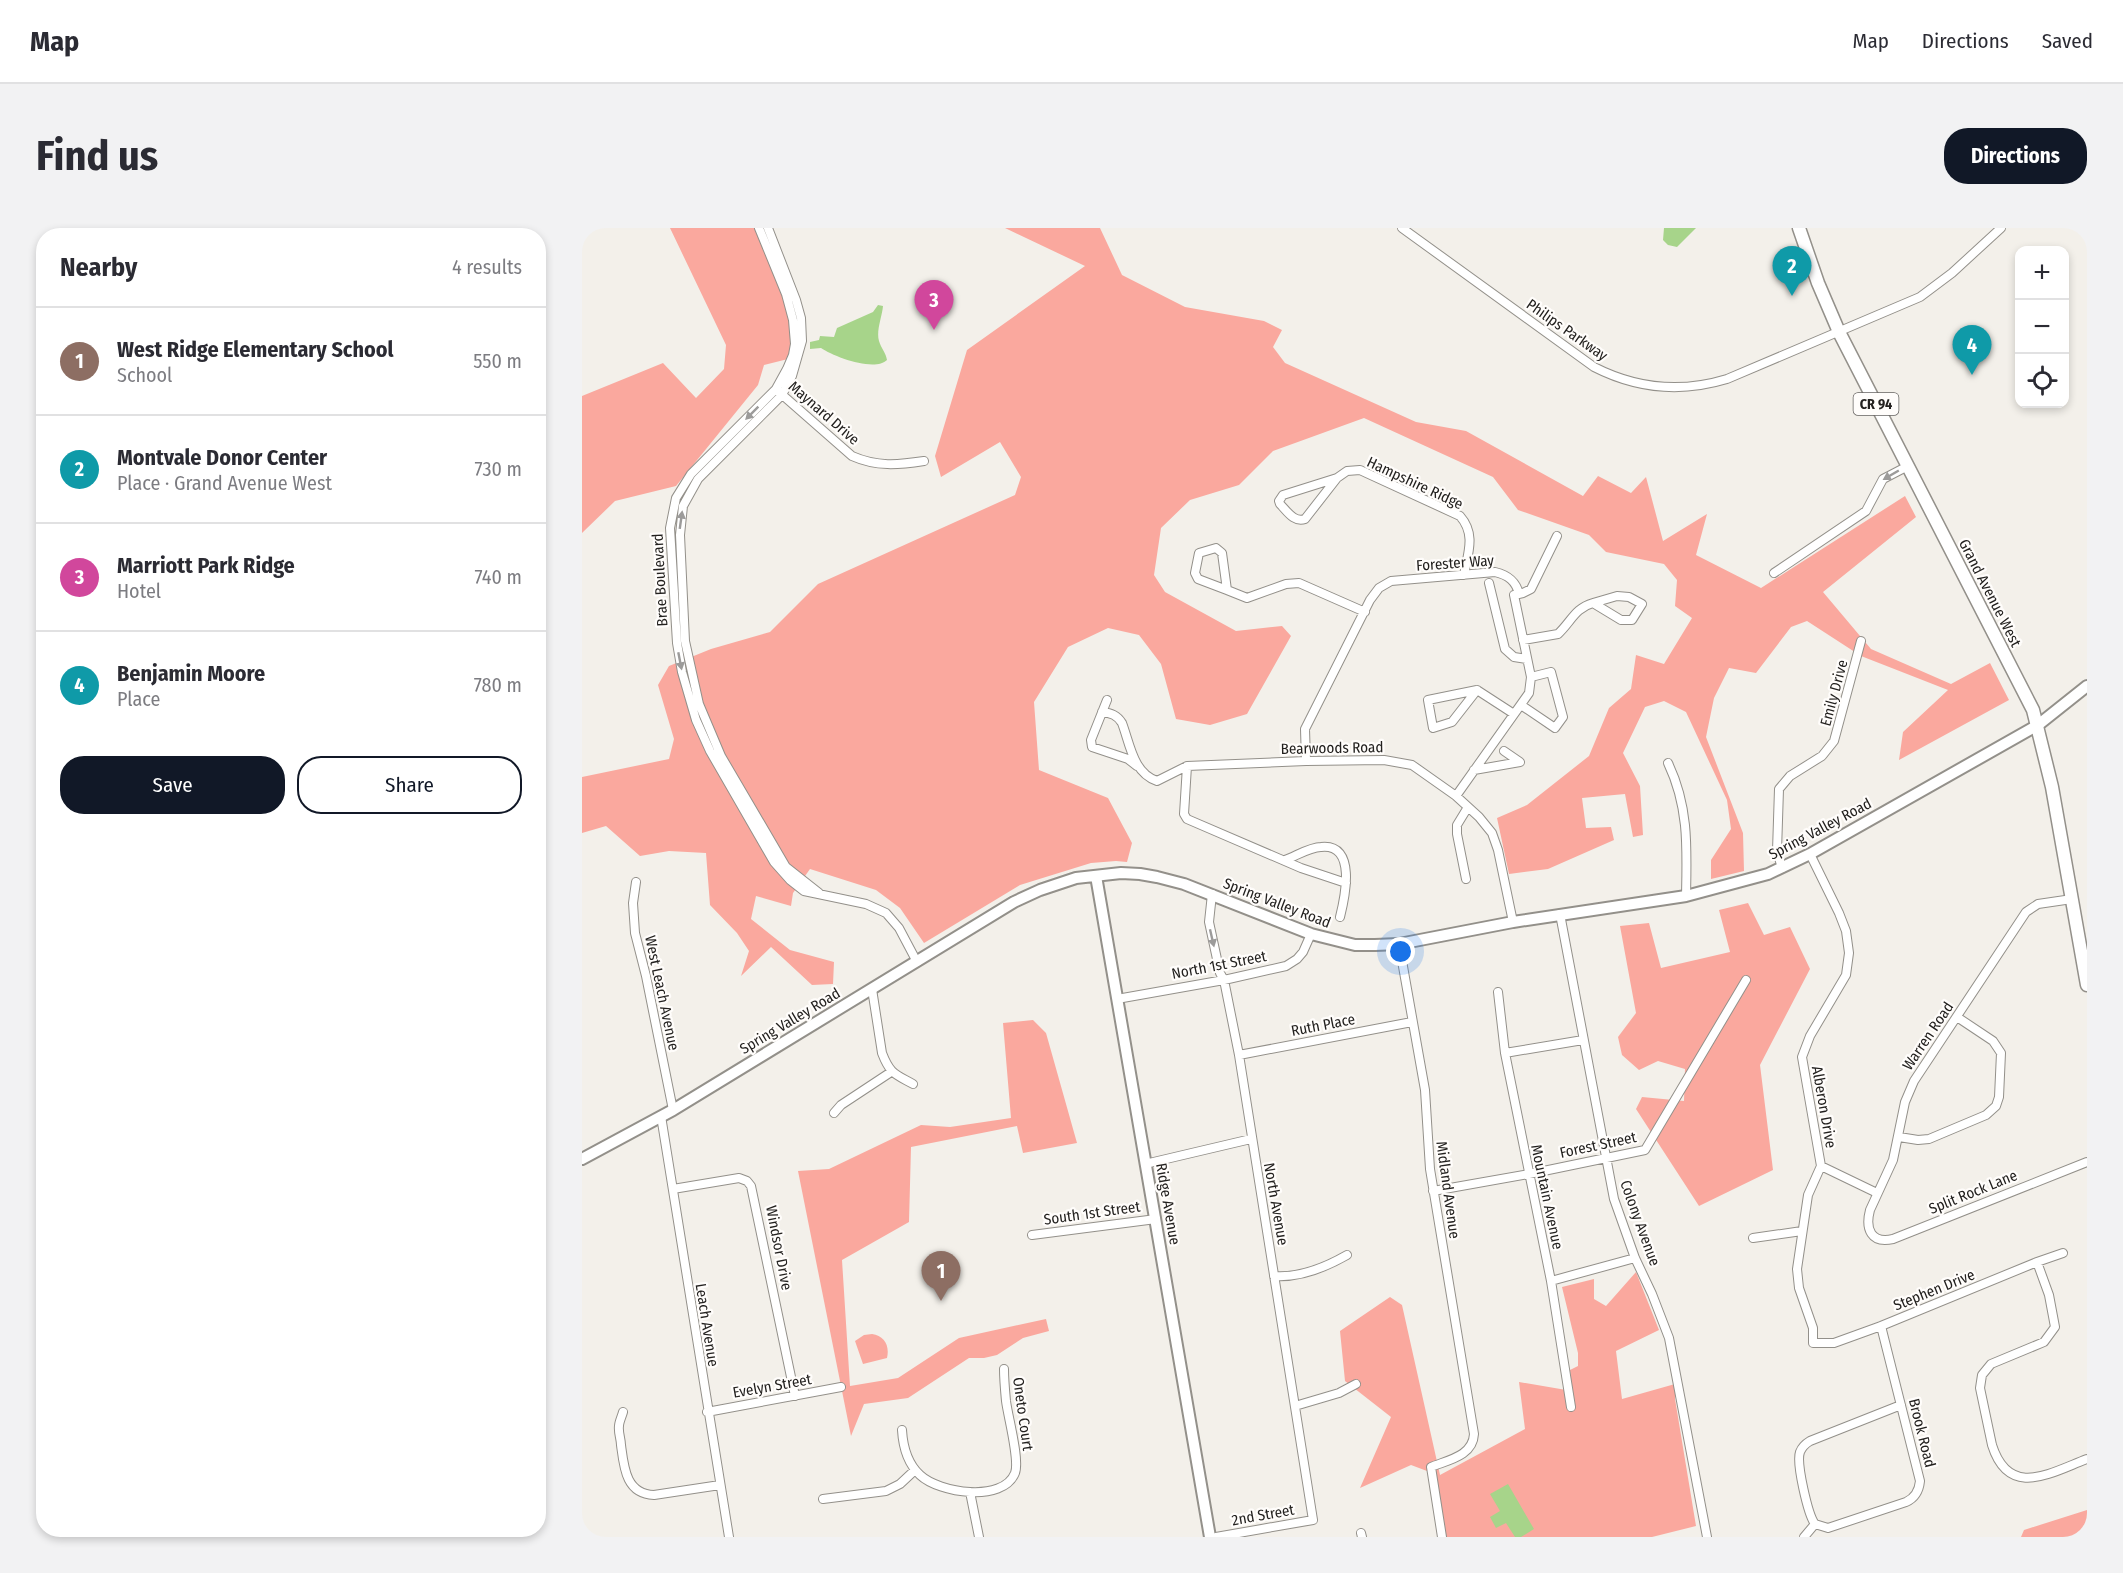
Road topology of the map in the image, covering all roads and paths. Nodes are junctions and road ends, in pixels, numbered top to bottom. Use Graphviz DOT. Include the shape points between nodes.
graph roads {
  1 [pos="759,228"];
  2 [pos="768,228"];
  3 [pos="1402,228"];
  4 [pos="2001,228"];
  5 [pos="1801,231"];
  6 [pos="786,284"];
  7 [pos="1839,332"];
  8 [pos="779,392"];
  9 [pos="924,460"];
  10 [pos="1908,466"];
  11 [pos="1337,478"];
  12 [pos="1557,536"];
  13 [pos="1774,573"];
  14 [pos="1464,575"];
  15 [pos="1489,583"];
  16 [pos="1227,590"];
  17 [pos="1519,594"];
  18 [pos="1593,603"];
  19 [pos="1365,612"];
  20 [pos="1523,640"];
  21 [pos="1861,641"];
  22 [pos="1527,659"];
  23 [pos="1531,677"];
  24 [pos="2087,686"];
  25 [pos="1477,690"];
  26 [pos="1107,700"];
  27 [pos="1521,705"];
  28 [pos="1102,712"];
  29 [pos="1514,714"];
  30 [pos="2038,725"];
  31 [pos="1504,751"];
  32 [pos="1306,761"];
  33 [pos="1668,763"];
  34 [pos="1137,766"];
  35 [pos="1187,766"];
  36 [pos="1474,770"];
  37 [pos="1456,796"];
  38 [pos="1468,807"];
  39 [pos="1810,854"];
  40 [pos="1286,860"];
  41 [pos="1782,868"];
  42 [pos="1096,876"];
  43 [pos="1466,879"];
  44 [pos="636,882"];
  45 [pos="1346,883"];
  46 [pos="1212,894"];
  47 [pos="1686,896"];
  48 [pos="2072,899"];
  49 [pos="1560,914"];
  50 [pos="1340,917"];
  51 [pos="1513,922"];
  52 [pos="1311,934"];
  53 [pos="1399,944"];
  54 [pos="917,962"];
  55 [pos="1224,980"];
  56 [pos="1746,980"];
  57 [pos="2087,985"];
  58 [pos="872,989"];
  59 [pos="1498,992"];
  60 [pos="1117,999"];
  61 [pos="1957,1017"];
  62 [pos="1412,1022"];
  63 [pos="1583,1040"];
  64 [pos="1505,1053"];
  65 [pos="1239,1055"];
  66 [pos="891,1072"];
  67 [pos="913,1084"];
  68 [pos="673,1110"];
  69 [pos="834,1113"];
  70 [pos="661,1116"];
  71 [pos="1899,1137"];
  72 [pos="1251,1139"];
  73 [pos="1605,1157"];
  74 [pos="582,1159"];
  75 [pos="2087,1162"];
  76 [pos="1145,1164"];
  77 [pos="1821,1166"];
  78 [pos="1529,1174"];
  79 [pos="673,1189"];
  80 [pos="1433,1191"];
  81 [pos="1877,1193"];
  82 [pos="1156,1218"];
  83 [pos="1802,1231"];
  84 [pos="1871,1232"];
  85 [pos="1032,1235"];
  86 [pos="1753,1238"];
  87 [pos="2063,1253"];
  88 [pos="1347,1255"];
  89 [pos="1635,1258"];
  90 [pos="2037,1262"];
  91 [pos="1274,1276"];
  92 [pos="1551,1281"];
  93 [pos="1881,1326"];
  94 [pos="1813,1343"];
  95 [pos="1004,1369"];
  96 [pos="1356,1384"];
  97 [pos="841,1387"];
  98 [pos="795,1396"];
  99 [pos="1901,1405"];
  100 [pos="1295,1406"];
  101 [pos="1571,1407"];
  102 [pos="623,1412"];
  103 [pos="707,1412"];
  104 [pos="902,1430"];
  105 [pos="2087,1459"];
  106 [pos="915,1470"];
  107 [pos="720,1485"];
  108 [pos="970,1492"];
  109 [pos="823,1499"];
  110 [pos="1313,1520"];
  111 [pos="1815,1524"];
  112 [pos="729,1537"];
  113 [pos="979,1537"];
  114 [pos="1210,1537"];
  115 [pos="1216,1537"];
  116 [pos="1442,1537"];
  117 [pos="1707,1537"];
  118 [pos="1804,1537"];
  1 -- 6 [label="street, Brae Boulevard"];
  2 -- 6 [label="street, Brae Boulevard"];
  3 -- 7 [label="street, Philips Parkway" via="1584,362 1634,383 1672,388 1715,382"];
  4 -- 7 [label="street, Philips Parkway" via="1929,291"];
  5 -- 7 [label="main road, Grand Avenue West / CR 94"];
  6 -- 8 [label="street, Brae Boulevard" via="795,344"];
  7 -- 10 [label="main road, Grand Avenue West / CR 94"];
  8 -- 9 [label="street, Maynard Drive" via="844,450 864,461 887,465"];
  8 -- 54 [label="street, Brae Boulevard" via="691,474 676,498 670,528 682,672 696,720 719,769 774,862 804,891 866,904 886,913"];
  10 -- 13 [label="street, one-way" via="1883,479 1866,511"];
  10 -- 30 [label="main road, Grand Avenue West / CR 94"];
  11 -- 11 [label="street, Hampshire Ridge" via="1283,495 1280,504 1301,521"];
  11 -- 14 [label="street, Hampshire Ridge" via="1347,471 1360,470 1460,516 1471,543"];
  12 -- 17 [label="street" via="1531,589"];
  14 -- 17 [label="street, Forester Way" via="1502,573 1514,581"];
  14 -- 19 [label="street, Forester Way" via="1391,581 1373,593"];
  15 -- 22 [label="street" via="1505,649 1514,657"];
  16 -- 16 [label="street" via="1196,576 1199,553 1216,548 1222,553"];
  16 -- 19 [label="street" via="1247,598 1299,582"];
  17 -- 20 [label="street" via="1514,595"];
  18 -- 18 [label="street" via="1628,621 1636,617 1642,604 1622,596"];
  18 -- 20 [label="street" via="1575,612 1558,634"];
  19 -- 32 [label="street, Forester Way" via="1305,729"];
  20 -- 22 [label="street"];
  21 -- 41 [label="street, Emily Drive" via="1834,741 1822,756 1790,776 1779,789 1777,851"];
  22 -- 23 [label="street"];
  23 -- 27 [label="street"];
  23 -- 27 [label="street" via="1551,672 1563,717 1555,729"];
  24 -- 30 [label="street, Spring Valley Road"];
  25 -- 25 [label="street" via="1428,700 1433,728 1452,722"];
  25 -- 29 [label="street"];
  26 -- 28 [label="street, Bearwoods Road"];
  27 -- 29 [label="street"];
  28 -- 34 [label="street" via="1114,714 1122,723"];
  28 -- 34 [label="street, Bearwoods Road" via="1092,747"];
  29 -- 36 [label="street"];
  30 -- 39 [label="street, Spring Valley Road"];
  30 -- 48 [label="main road, Grand Avenue West / CR 94"];
  31 -- 36 [label="street" via="1520,762"];
  32 -- 35 [label="street, Bearwoods Road"];
  32 -- 37 [label="street, Bearwoods Road" via="1405,763"];
  33 -- 47 [label="street" via="1679,787 1685,819"];
  34 -- 35 [label="street, Bearwoods Road" via="1157,781"];
  35 -- 40 [label="street" via="1187,819"];
  36 -- 37 [label="street"];
  37 -- 38 [label="street, Bearwoods Road"];
  38 -- 43 [label="street" via="1457,825"];
  38 -- 51 [label="street, Bearwoods Road" via="1492,832"];
  39 -- 41 [label="street, Spring Valley Road"];
  39 -- 77 [label="street, Alberon Drive" via="1839,913 1849,953 1846,975 1802,1057"];
  40 -- 45 [label="street"];
  40 -- 45 [label="street" via="1321,846 1336,849 1343,859"];
  41 -- 47 [label="street, Spring Valley Road"];
  42 -- 46 [label="street, Spring Valley Road" via="1121,873 1157,877"];
  42 -- 54 [label="street, Spring Valley Road" via="1057,884 1023,898"];
  42 -- 60 [label="street, Ridge Avenue"];
  44 -- 68 [label="street, West Leach Avenue" via="635,933"];
  45 -- 50 [label="street"];
  46 -- 52 [label="street, Spring Valley Road"];
  46 -- 55 [label="street, North Avenue, one-way" via="1209,922"];
  47 -- 49 [label="street, Spring Valley Road"];
  48 -- 57 [label="main road, Grand Avenue West / CR 94"];
  48 -- 61 [label="street, Warren Road" via="2029,909"];
  49 -- 51 [label="street, Spring Valley Road"];
  49 -- 63 [label="street, Colony Avenue"];
  51 -- 53 [label="street, Spring Valley Road"];
  52 -- 53 [label="street, Spring Valley Road" via="1354,945"];
  52 -- 55 [label="street, North 1st Street" via="1303,952 1286,966"];
  53 -- 62 [label="street, Midland Avenue"];
  54 -- 58 [label="street, Spring Valley Road"];
  55 -- 60 [label="street, North 1st Street"];
  55 -- 65 [label="street, North Avenue"];
  56 -- 73 [label="street, Forest Street" via="1645,1150"];
  58 -- 66 [label="street" via="882,1053"];
  58 -- 68 [label="street, Spring Valley Road"];
  59 -- 64 [label="street, Mountain Avenue"];
  60 -- 76 [label="street, Ridge Avenue"];
  61 -- 71 [label="street, Warren Road" via="1910,1088"];
  61 -- 71 [label="street" via="2000,1048 2002,1064 1996,1106 1986,1116 1934,1137"];
  62 -- 65 [label="street, Ruth Place"];
  62 -- 80 [label="street, Midland Avenue" via="1425,1090"];
  63 -- 64 [label="street"];
  63 -- 73 [label="street, Colony Avenue"];
  64 -- 78 [label="street, Mountain Avenue"];
  65 -- 72 [label="street, North Avenue"];
  66 -- 67 [label="street"];
  66 -- 69 [label="street"];
  68 -- 70 [label="street, Spring Valley Road"];
  70 -- 74 [label="street, Spring Valley Road"];
  70 -- 79 [label="street, Leach Avenue"];
  71 -- 81 [label="street, Warren Road"];
  72 -- 76 [label="street"];
  72 -- 91 [label="street, North Avenue"];
  73 -- 78 [label="street, Forest Street"];
  73 -- 89 [label="street, Colony Avenue" via="1614,1199"];
  75 -- 84 [label="street, Split Rock Lane" via="1893,1239 1880,1240"];
  76 -- 82 [label="street, Ridge Avenue"];
  77 -- 81 [label="street"];
  77 -- 83 [label="street, Alberon Drive" via="1808,1195"];
  78 -- 80 [label="street, Forest Street"];
  78 -- 92 [label="street, Mountain Avenue"];
  79 -- 98 [label="street, Windsor Drive" via="739,1178 751,1186"];
  79 -- 103 [label="street, Leach Avenue"];
  80 -- 116 [label="street, Midland Avenue" via="1474,1434 1464,1454 1431,1467"];
  81 -- 84 [label="street, Warren Road" via="1868,1219"];
  82 -- 85 [label="street, South 1st Street"];
  82 -- 114 [label="street, Ridge Avenue"];
  83 -- 86 [label="street"];
  83 -- 94 [label="street, Alberon Drive" via="1797,1269 1813,1328"];
  87 -- 90 [label="street, Stephen Drive"];
  88 -- 91 [label="street" via="1322,1268"];
  89 -- 92 [label="street"];
  89 -- 117 [label="street, Colony Avenue" via="1669,1338"];
  90 -- 93 [label="street, Stephen Drive"];
  90 -- 105 [label="street" via="2055,1327 2044,1342 1991,1364 1982,1375 1980,1388 1994,1453 2004,1467 2023,1478 2037,1478"];
  91 -- 100 [label="street, North Avenue"];
  92 -- 101 [label="street, Mountain Avenue"];
  93 -- 94 [label="street, Stephen Drive" via="1834,1343"];
  93 -- 99 [label="street, Brook Road"];
  95 -- 108 [label="street, Oneto Court" via="1016,1470 1005,1485"];
  96 -- 100 [label="street"];
  97 -- 98 [label="street, Evelyn Street"];
  98 -- 103 [label="street, Evelyn Street"];
  99 -- 111 [label="street" via="1810,1441 1801,1449 1798,1460 1809,1514"];
  99 -- 111 [label="street, Brook Road" via="1920,1480 1914,1497 1828,1528"];
  100 -- 110 [label="street, North Avenue"];
  102 -- 107 [label="street" via="619,1426 624,1470 640,1492 654,1495"];
  103 -- 107 [label="street, Leach Avenue"];
  104 -- 106 [label="street" via="905,1452"];
  106 -- 108 [label="street" via="936,1486"];
  106 -- 109 [label="street" via="886,1491"];
  107 -- 112 [label="street, Leach Avenue"];
  108 -- 113 [label="street"];
  110 -- 115 [label="street, 2nd Street"];
  111 -- 118 [label="street"];
}
